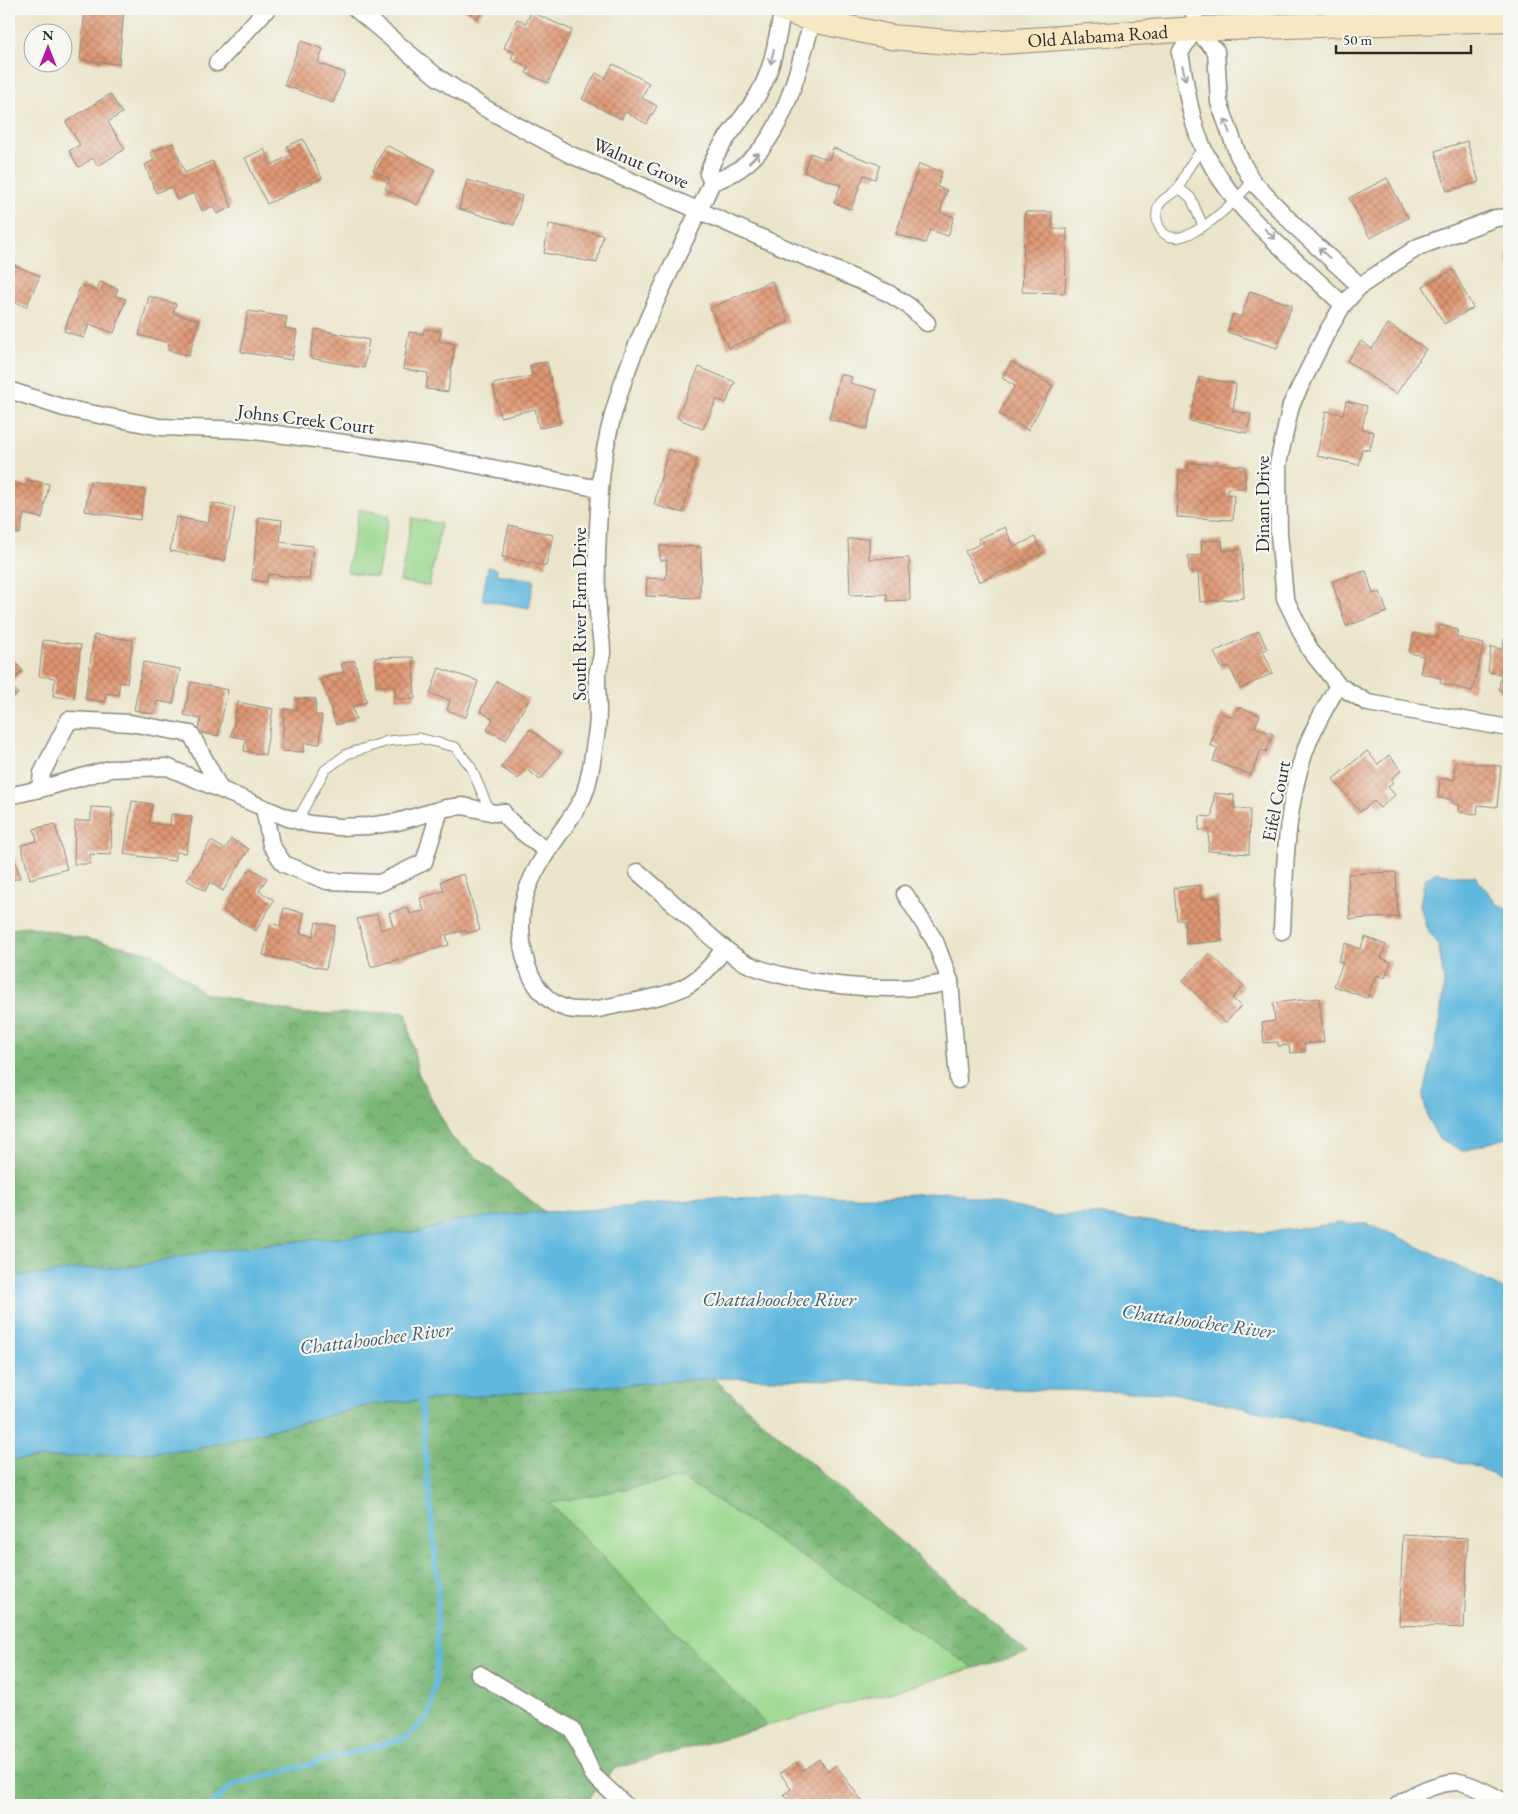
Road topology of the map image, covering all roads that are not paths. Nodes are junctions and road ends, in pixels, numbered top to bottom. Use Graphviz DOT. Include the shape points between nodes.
graph roads {
  1 [pos="267,9"];
  2 [pos="356,9"];
  3 [pos="782,9"];
  4 [pos="1195,19"];
  5 [pos="1509,19"];
  6 [pos="813,20"];
  7 [pos="217,63"];
  8 [pos="1219,102"];
  9 [pos="1192,110"];
  10 [pos="1203,148"];
  11 [pos="1252,181"];
  12 [pos="712,182"];
  13 [pos="1179,188"];
  14 [pos="1236,199"];
  15 [pos="699,210"];
  16 [pos="1509,217"];
  17 [pos="1203,226"];
  18 [pos="1360,286"];
  19 [pos="1343,304"];
  20 [pos="927,323"];
  21 [pos="9,390"];
  22 [pos="600,489"];
  23 [pos="1338,685"];
  24 [pos="1509,728"];
  25 [pos="40,789"];
  26 [pos="220,790"];
  27 [pos="9,796"];
  28 [pos="264,808"];
  29 [pos="440,810"];
  30 [pos="490,812"];
  31 [pos="297,821"];
  32 [pos="546,851"];
  33 [pos="638,872"];
  34 [pos="906,894"];
  35 [pos="1282,932"];
  36 [pos="724,948"];
  37 [pos="950,981"];
  38 [pos="958,1080"];
  39 [pos="479,1674"];
  40 [pos="625,1805"];
  41 [pos="1398,1805"];
  42 [pos="1508,1805"];
  1 -- 7 [label="street"];
  2 -- 15 [label="street, Walnut Grove" via="402,49 483,107 568,154"];
  3 -- 6 [label="main road, Old Alabama Road"];
  3 -- 12 [label="street, South River Farm Drive, one-way" via="762,87 746,115 713,156 708,174"];
  4 -- 5 [label="main road, Old Alabama Road"];
  4 -- 6 [label="main road, Old Alabama Road" via="971,44 890,37"];
  4 -- 8 [label="street" via="1216,51"];
  4 -- 9 [label="street, one-way" via="1180,53"];
  12 -- 6 [label="street, one-way" via="743,168 772,134"];
  8 -- 9 [label="street"];
  11 -- 8 [label="street, one-way" via="1238,155"];
  9 -- 10 [label="street"];
  10 -- 13 [label="lane"];
  10 -- 14 [label="street" via="1222,184"];
  11 -- 14 [label="lane"];
  18 -- 11 [label="street, one-way"];
  12 -- 15 [label="street, South River Farm Drive"];
  13 -- 17 [label="lane" via="1191,198"];
  13 -- 17 [label="lane" via="1163,200 1156,211 1158,224 1171,238 1180,238"];
  14 -- 17 [label="lane"];
  14 -- 19 [label="street, one-way"];
  15 -- 20 [label="street, Walnut Grove" via="888,293"];
  15 -- 22 [label="street, South River Farm Drive" via="622,382 613,412"];
  16 -- 18 [label="street, Dinant Drive" via="1496,218 1418,246"];
  18 -- 19 [label="street, Dinant Drive"];
  19 -- 23 [label="street, Dinant Drive" via="1291,405 1278,464 1279,534 1285,598 1310,650"];
  21 -- 22 [label="street, Johns Creek Court" via="64,408 160,427 246,430 330,440"];
  22 -- 32 [label="street, South River Farm Drive" via="597,608 602,655 597,674 597,733 583,797"];
  23 -- 24 [label="street, Dinant Drive" via="1368,703"];
  23 -- 35 [label="street, Eifel Court" via="1308,742 1294,790 1285,862"];
  25 -- 26 [label="street" via="110,769 167,767"];
  25 -- 26 [label="street" via="42,773 69,720 130,723 191,734"];
  25 -- 27 [label="street"];
  26 -- 28 [label="street"];
  28 -- 29 [label="street" via="271,845 284,864 327,881 380,883 424,862"];
  28 -- 31 [label="street"];
  29 -- 30 [label="street" via="463,806"];
  29 -- 31 [label="street" via="368,826"];
  30 -- 31 [label="lane" via="472,767 455,747 419,738 388,741 347,754 325,770"];
  30 -- 32 [label="street" via="503,812 506,819"];
  32 -- 36 [label="street, South River Farm Drive" via="528,887 522,933 534,982 542,995 555,1004 570,1009 592,1010 670,995 700,978"];
  33 -- 36 [label="street"];
  34 -- 37 [label="street" via="935,941"];
  36 -- 37 [label="street" via="758,969 820,982 900,989"];
  37 -- 38 [label="street"];
  39 -- 40 [label="street" via="572,1730 593,1775"];
  41 -- 42 [label="street" via="1415,1792 1458,1782"];
}
